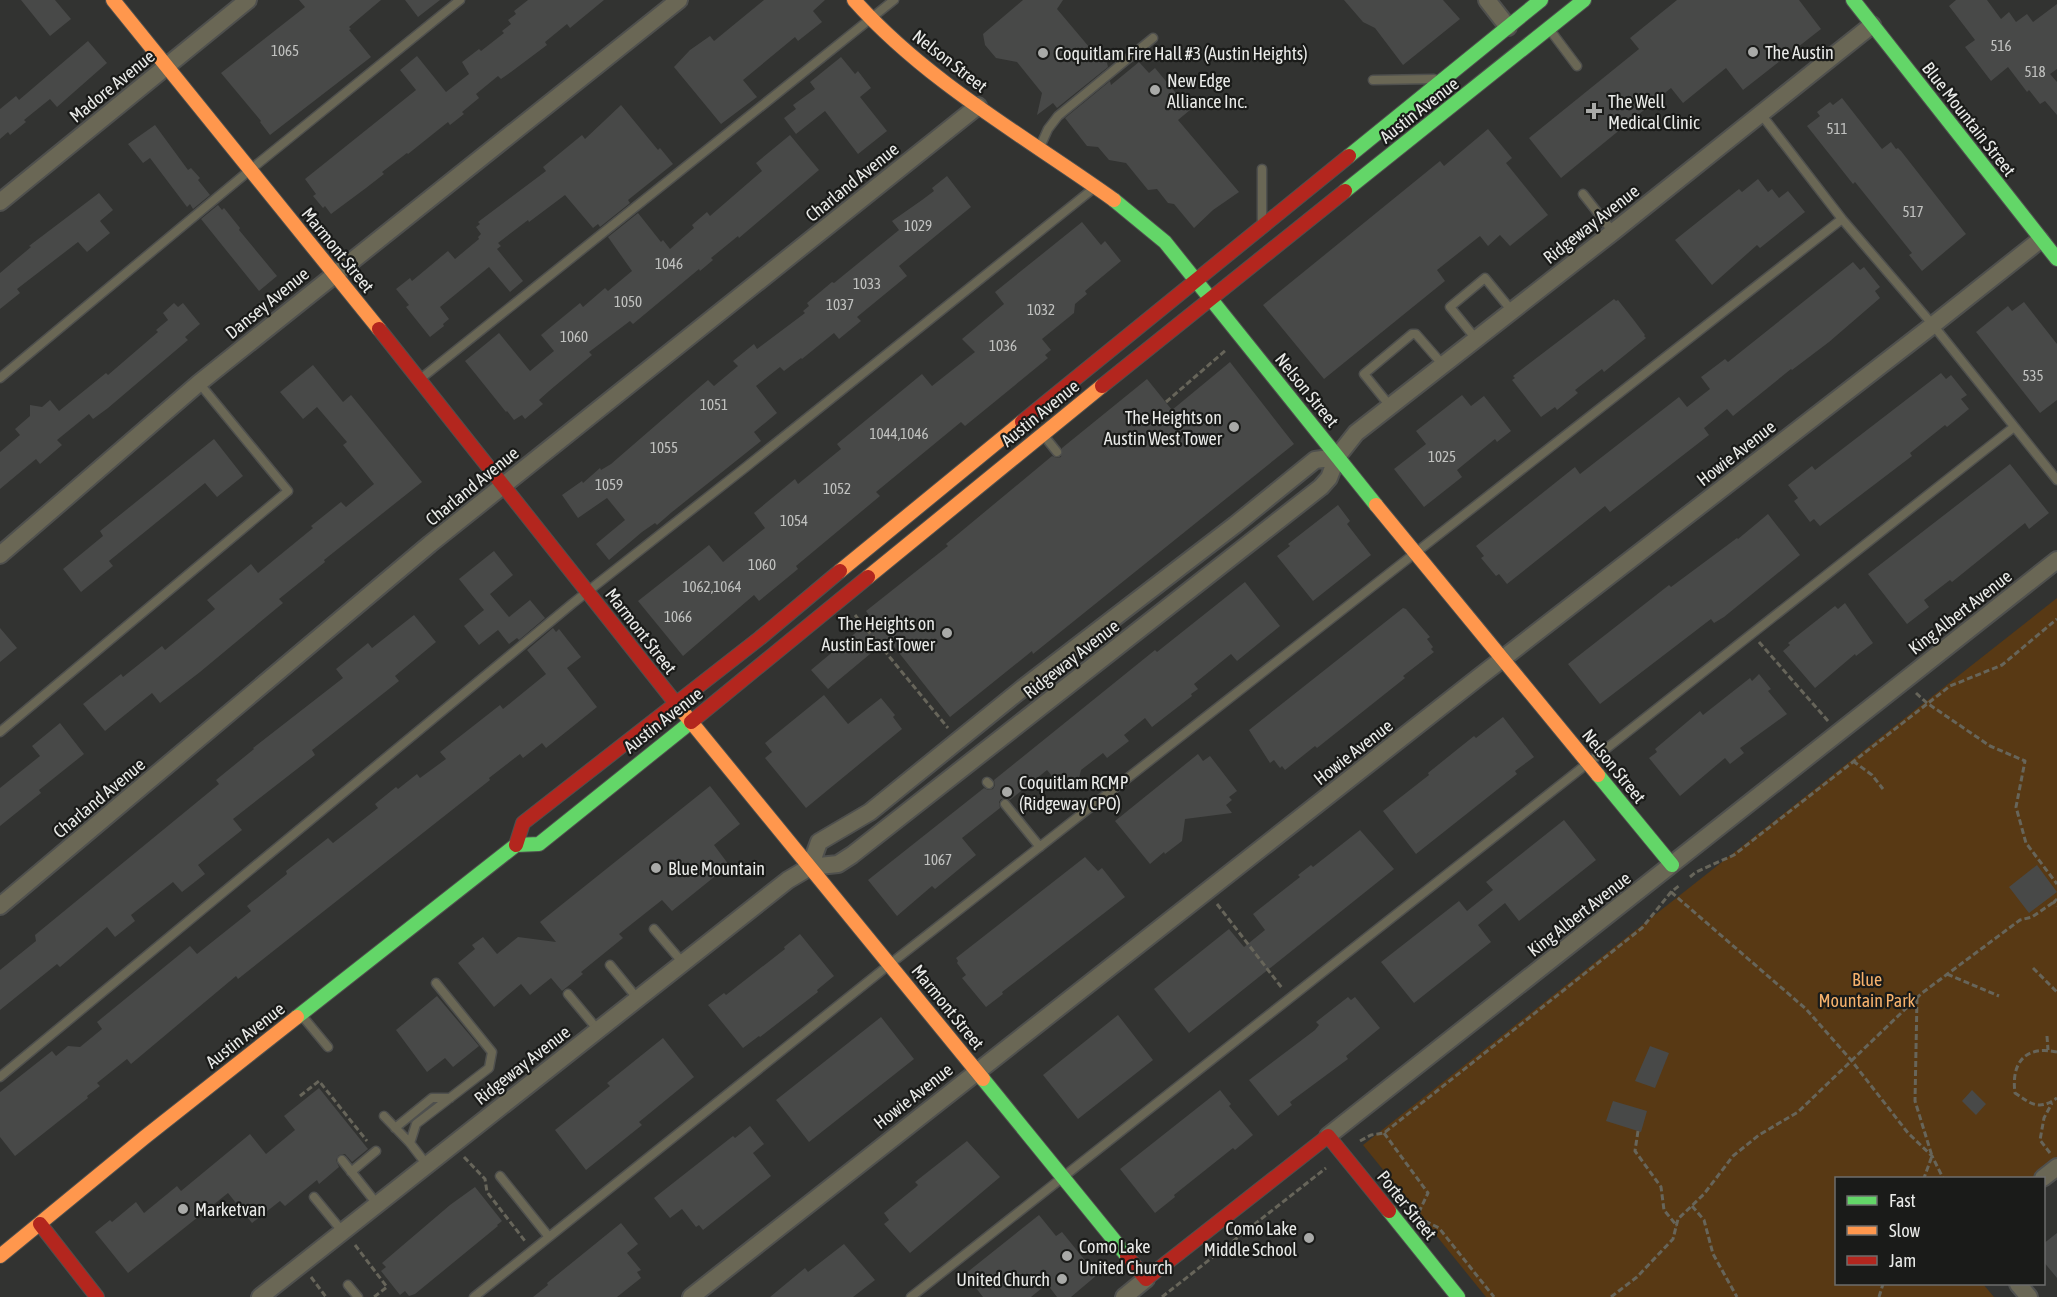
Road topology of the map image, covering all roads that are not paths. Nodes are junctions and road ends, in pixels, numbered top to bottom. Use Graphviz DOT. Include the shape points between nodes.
graph roads {
  1 [pos="112,0"];
  2 [pos="248,0"];
  3 [pos="460,0"];
  4 [pos="679,0"];
  5 [pos="854,0"];
  6 [pos="894,0"];
  7 [pos="1487,0"];
  8 [pos="1541,0"];
  9 [pos="1584,0"];
  10 [pos="1853,0"];
  11 [pos="870,19"];
  12 [pos="1872,25"];
  13 [pos="1508,27"];
  14 [pos="1549,29"];
  15 [pos="1153,38"];
  16 [pos="1512,59"];
  17 [pos="1577,66"];
  18 [pos="166,67"];
  19 [pos="1446,78"];
  20 [pos="1373,80"];
  21 [pos="978,106"];
  22 [pos="1761,114"];
  23 [pos="1039,150"];
  24 [pos="250,170"];
  25 [pos="1262,170"];
  26 [pos="1096,186"];
  27 [pos="1582,194"];
  28 [pos="0,202"];
  29 [pos="1842,219"];
  30 [pos="1262,227"];
  31 [pos="1613,232"];
  32 [pos="2040,240"];
  33 [pos="2057,259"];
  34 [pos="334,274"];
  35 [pos="1196,280"];
  36 [pos="1210,299"];
  37 [pos="1512,311"];
  38 [pos="1933,325"];
  39 [pos="1476,339"];
  40 [pos="1443,365"];
  41 [pos="0,378"];
  42 [pos="419,380"];
  43 [pos="199,383"];
  44 [pos="1390,406"];
  45 [pos="2014,427"];
  46 [pos="1042,434"];
  47 [pos="1057,452"];
  48 [pos="1337,457"];
  49 [pos="2057,480"];
  50 [pos="503,486"];
  51 [pos="1417,553"];
  52 [pos="0,555"];
  53 [pos="2057,560"];
  54 [pos="587,592"];
  55 [pos="1503,659"];
  56 [pos="676,704"];
  57 [pos="690,722"];
  58 [pos="0,732"];
  59 [pos="1589,764"];
  60 [pos="1005,804"];
  61 [pos="516,845"];
  62 [pos="1040,847"];
  63 [pos="1672,865"];
  64 [pos="810,867"];
  65 [pos="0,906"];
  66 [pos="654,928"];
  67 [pos="683,963"];
  68 [pos="890,964"];
  69 [pos="610,965"];
  70 [pos="436,983"];
  71 [pos="568,994"];
  72 [pos="638,998"];
  73 [pos="300,1014"];
  74 [pos="598,1030"];
  75 [pos="328,1047"];
  76 [pos="976,1071"];
  77 [pos="0,1077"];
  78 [pos="450,1098"];
  79 [pos="384,1116"];
  80 [pos="395,1128"];
  81 [pos="1328,1136"];
  82 [pos="410,1143"];
  83 [pos="373,1148"];
  84 [pos="342,1160"];
  85 [pos="2054,1161"];
  86 [pos="427,1165"];
  87 [pos="351,1173"];
  88 [pos="501,1176"];
  89 [pos="2044,1177"];
  90 [pos="1063,1178"];
  91 [pos="314,1197"];
  92 [pos="377,1204"];
  93 [pos="40,1224"];
  94 [pos="348,1237"];
  95 [pos="549,1237"];
  96 [pos="0,1256"];
  97 [pos="1146,1279"];
  98 [pos="348,1285"];
  99 [pos="2019,1285"];
  100 [pos="98,1297"];
  101 [pos="260,1297"];
  102 [pos="358,1297"];
  103 [pos="474,1297"];
  104 [pos="691,1297"];
  105 [pos="911,1297"];
  106 [pos="1124,1297"];
  107 [pos="1458,1297"];
  108 [pos="2029,1297"];
  1 -- 18 [label="main road, Marmont Street"];
  2 -- 18 [label="street, Madore Avenue"];
  3 -- 24 [label="lane"];
  4 -- 34 [label="street, Dansey Avenue"];
  5 -- 11 [label="main road, Nelson Street"];
  6 -- 11 [label="lane"];
  7 -- 13 [label="street"];
  8 -- 13 [label="main road, Austin Avenue"];
  9 -- 14 [label="main road, Austin Avenue"];
  10 -- 12 [label="main road, Blue Mountain Street"];
  11 -- 21 [label="main road, Nelson Street" via="923,66"];
  11 -- 42 [label="lane"];
  12 -- 22 [label="street, Ridgeway Avenue"];
  12 -- 32 [label="main road, Blue Mountain Street"];
  13 -- 16 [label="main road" via="1513,40"];
  13 -- 19 [label="main road, Austin Avenue"];
  14 -- 16 [label="main road, Austin Avenue"];
  14 -- 17 [label="lane"];
  15 -- 23 [label="lane" via="1058,116"];
  16 -- 36 [label="main road, Austin Avenue"];
  18 -- 24 [label="main road, Marmont Street"];
  18 -- 28 [label="street, Madore Avenue"];
  19 -- 20 [label="lane"];
  19 -- 30 [label="main road, Austin Avenue"];
  21 -- 23 [label="main road, Nelson Street"];
  21 -- 50 [label="street, Charland Avenue"];
  22 -- 29 [label="lane"];
  22 -- 31 [label="street, Ridgeway Avenue"];
  23 -- 26 [label="main road, Nelson Street"];
  24 -- 34 [label="main road, Marmont Street"];
  24 -- 41 [label="lane"];
  25 -- 30 [label="lane"];
  26 -- 35 [label="main road, Nelson Street" via="1145,222"];
  26 -- 54 [label="lane"];
  27 -- 31 [label="lane"];
  29 -- 38 [label="lane"];
  29 -- 51 [label="lane"];
  30 -- 35 [label="main road, Austin Avenue"];
  31 -- 37 [label="street, Ridgeway Avenue"];
  32 -- 33 [label="main road, Blue Mountain Street"];
  32 -- 38 [label="street, Howie Avenue"];
  34 -- 42 [label="main road, Marmont Street"];
  34 -- 43 [label="street, Dansey Avenue"];
  35 -- 36 [label="main road, Nelson Street"];
  35 -- 56 [label="main road, Austin Avenue"];
  36 -- 46 [label="main road, Austin Avenue"];
  36 -- 48 [label="main road, Nelson Street"];
  37 -- 39 [label="street, Ridgeway Avenue"];
  37 -- 39 [label="lane" via="1485,278 1450,307"];
  38 -- 45 [label="lane"];
  38 -- 55 [label="street, Howie Avenue"];
  39 -- 40 [label="street, Ridgeway Avenue"];
  40 -- 44 [label="street, Ridgeway Avenue"];
  40 -- 44 [label="lane" via="1412,334 1364,374"];
  42 -- 50 [label="main road, Marmont Street"];
  43 -- 52 [label="street, Dansey Avenue"];
  43 -- 58 [label="lane" via="288,491"];
  44 -- 48 [label="street, Ridgeway Avenue" via="1356,433"];
  45 -- 49 [label="lane"];
  45 -- 59 [label="lane"];
  46 -- 47 [label="lane"];
  46 -- 57 [label="main road, Austin Avenue"];
  48 -- 51 [label="main road, Nelson Street"];
  48 -- 64 [label="street, Ridgeway Avenue" via="1315,460 870,812 819,842"];
  48 -- 64 [label="street, Ridgeway Avenue" via="1322,487 861,848 838,864"];
  50 -- 54 [label="main road, Marmont Street"];
  50 -- 65 [label="street, Charland Avenue"];
  51 -- 55 [label="main road, Nelson Street"];
  51 -- 62 [label="lane"];
  53 -- 63 [label="street, King Albert Avenue"];
  54 -- 56 [label="main road, Marmont Street"];
  54 -- 77 [label="lane"];
  55 -- 59 [label="main road, Nelson Street"];
  55 -- 76 [label="street, Howie Avenue"];
  56 -- 57 [label="main road, Marmont Street"];
  56 -- 61 [label="main road, Austin Avenue" via="523,823"];
  57 -- 61 [label="main road, Austin Avenue" via="539,844"];
  57 -- 64 [label="main road, Marmont Street"];
  59 -- 63 [label="main road, Nelson Street"];
  59 -- 90 [label="lane"];
  60 -- 62 [label="lane"];
  61 -- 73 [label="main road, Austin Avenue"];
  62 -- 68 [label="lane"];
  63 -- 81 [label="street, King Albert Avenue"];
  64 -- 67 [label="street, Ridgeway Avenue" via="788,879"];
  64 -- 68 [label="main road, Marmont Street"];
  66 -- 67 [label="lane"];
  67 -- 72 [label="street, Ridgeway Avenue"];
  68 -- 76 [label="main road, Marmont Street"];
  68 -- 95 [label="lane"];
  69 -- 72 [label="lane"];
  70 -- 78 [label="lane" via="492,1052 489,1068"];
  71 -- 74 [label="lane"];
  72 -- 74 [label="street, Ridgeway Avenue"];
  73 -- 75 [label="lane"];
  73 -- 93 [label="main road, Austin Avenue"];
  74 -- 86 [label="street, Ridgeway Avenue"];
  76 -- 90 [label="main road, Marmont Street"];
  76 -- 104 [label="street, Howie Avenue"];
  78 -- 80 [label="lane" via="432,1098"];
  78 -- 82 [label="lane" via="416,1124"];
  79 -- 80 [label="lane"];
  80 -- 82 [label="lane"];
  81 -- 97 [label="main road, King Albert Avenue"];
  81 -- 107 [label="main road, Porter Street"];
  82 -- 86 [label="lane"];
  83 -- 87 [label="lane"];
  84 -- 87 [label="lane"];
  85 -- 89 [label="street"];
  86 -- 92 [label="street, Ridgeway Avenue"];
  87 -- 92 [label="lane"];
  88 -- 95 [label="lane"];
  90 -- 97 [label="main road, Marmont Street"];
  90 -- 105 [label="lane"];
  91 -- 94 [label="lane"];
  92 -- 94 [label="street, Ridgeway Avenue"];
  93 -- 96 [label="main road, Austin Avenue"];
  93 -- 100 [label="main road"];
  94 -- 101 [label="street, Ridgeway Avenue"];
  95 -- 103 [label="lane"];
  97 -- 106 [label="street, King Albert Avenue"];
  98 -- 102 [label="lane"];
  99 -- 108 [label="street"];
}
